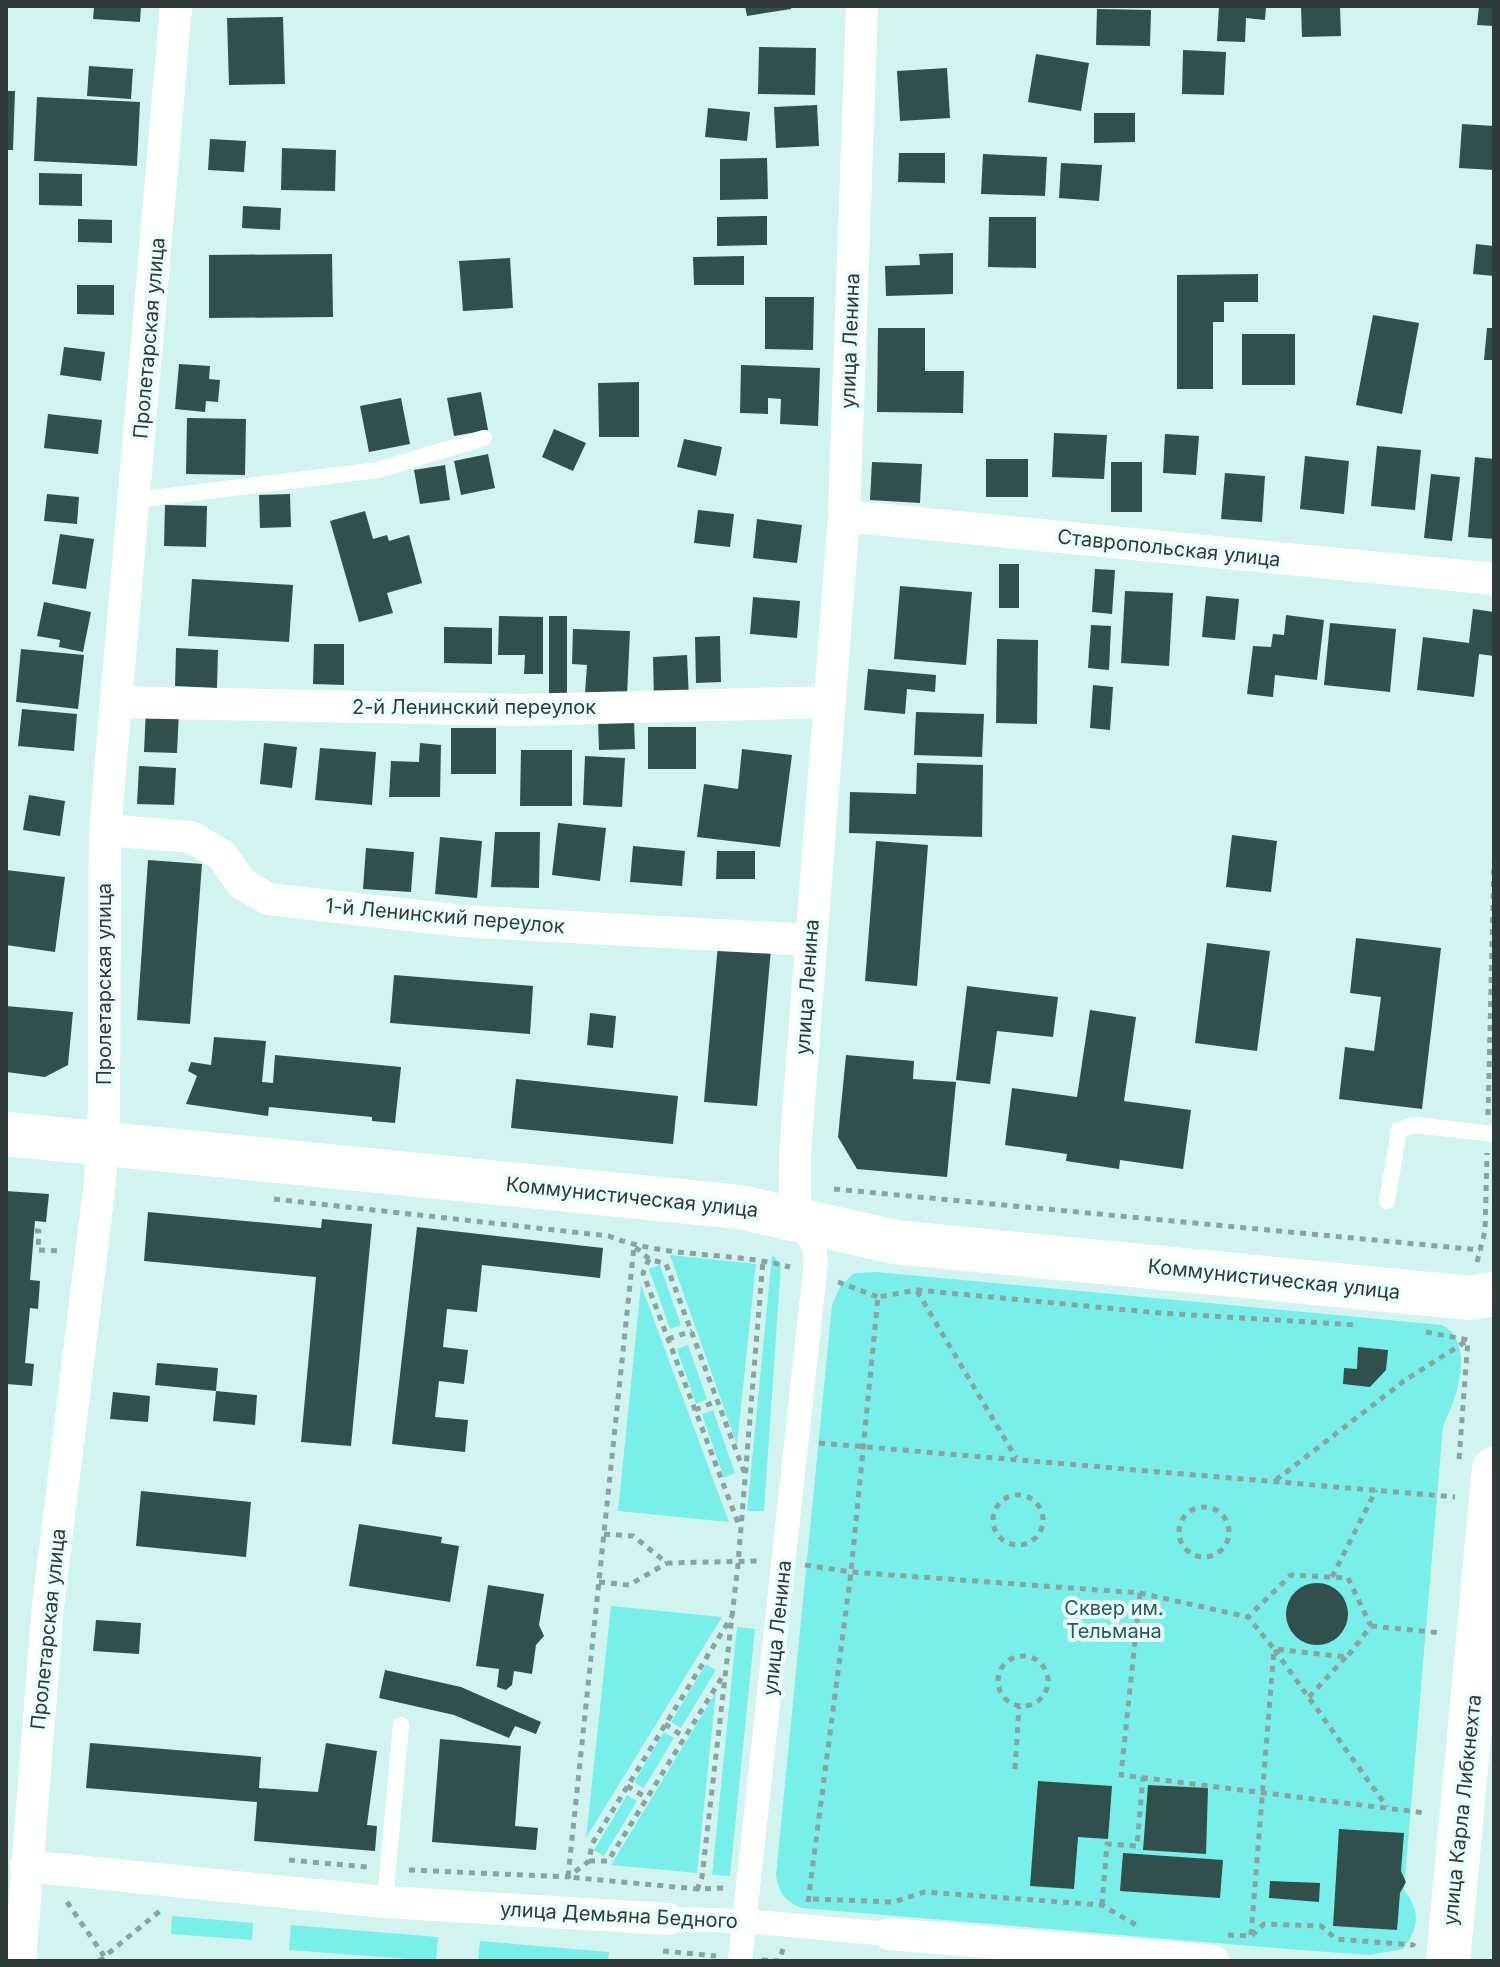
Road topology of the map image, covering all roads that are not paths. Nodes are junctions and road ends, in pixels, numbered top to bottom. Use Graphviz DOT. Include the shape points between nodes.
graph roads {
  1 [pos="176,6"];
  2 [pos="862,6"];
  3 [pos="484,438"];
  4 [pos="136,500"];
  5 [pos="844,516"];
  6 [pos="1494,579"];
  7 [pos="117,702"];
  8 [pos="830,702"];
  9 [pos="105,830"];
  10 [pos="811,940"];
  11 [pos="1490,1132"];
  12 [pos="6,1134"];
  13 [pos="103,1144"];
  14 [pos="1387,1201"];
  15 [pos="801,1220"];
  16 [pos="1484,1282"];
  17 [pos="1494,1469"];
  18 [pos="401,1725"];
  19 [pos="26,1866"];
  20 [pos="385,1902"];
  21 [pos="680,1920"];
  22 [pos="745,1921"];
  23 [pos="889,1934"];
  24 [pos="1217,1948"];
  25 [pos="1430,1953"];
  26 [pos="20,1961"];
  27 [pos="740,1961"];
  1 -- 4 [label="street, Пролетарская улица"];
  2 -- 5 [label="street, улица Ленина"];
  3 -- 4 [label="lane" via="378,470"];
  4 -- 7 [label="street, Пролетарская улица"];
  5 -- 6 [label="street, Ставропольская улица"];
  5 -- 8 [label="street, улица Ленина"];
  7 -- 8 [label="street, 2-й Ленинский переулок" via="517,710"];
  7 -- 9 [label="street, Пролетарская улица"];
  8 -- 10 [label="street, улица Ленина"];
  9 -- 10 [label="street, 1-й Ленинский переулок" via="191,837 222,855 241,883 268,899 462,921"];
  9 -- 13 [label="street, Пролетарская улица"];
  10 -- 15 [label="street, улица Ленина" via="794,1170"];
  11 -- 14 [label="lane" via="1415,1125 1399,1130"];
  12 -- 13 [label="main road, Коммунистическая улица"];
  13 -- 15 [label="main road, Коммунистическая улица" via="740,1207"];
  13 -- 19 [label="street, Пролетарская улица" via="48,1606"];
  15 -- 16 [label="main road, Коммунистическая улица" via="895,1242 1470,1298"];
  15 -- 22 [label="street, улица Ленина" via="816,1261"];
  17 -- 25 [label="main road, улица Карла Либкнехта"];
  18 -- 20 [label="lane"];
  19 -- 20 [label="street, улица Демьяна Бедного"];
  19 -- 26 [label="street, Пролетарская улица"];
  20 -- 21 [label="street, улица Демьяна Бедного"];
  21 -- 22 [label="street, улица Демьяна Бедного"];
  22 -- 23 [label="street, улица Демьяна Бедного"];
  22 -- 27 [label="street, улица Ленина"];
  23 -- 24 [label="street, улица Демьяна Бедного"];
}
